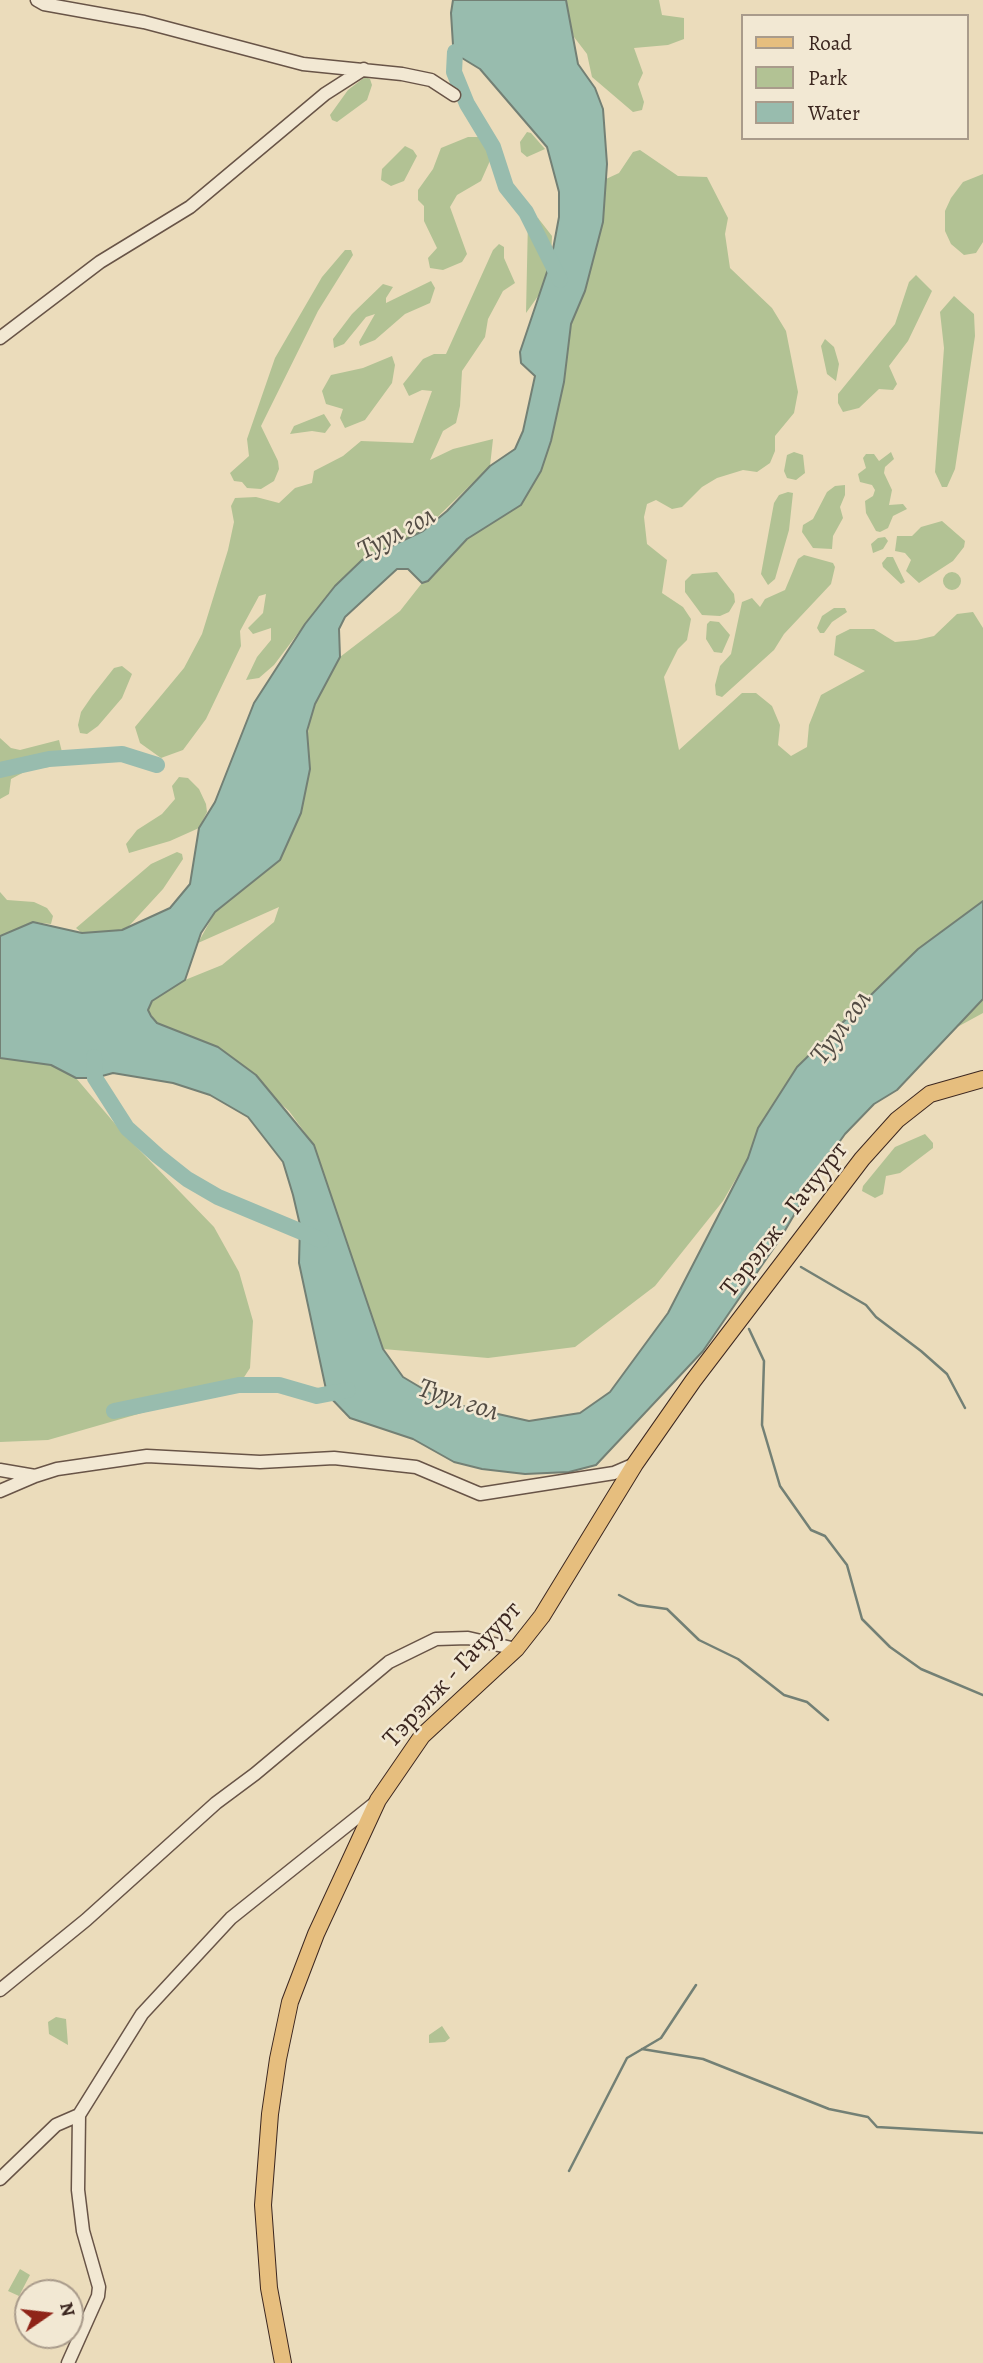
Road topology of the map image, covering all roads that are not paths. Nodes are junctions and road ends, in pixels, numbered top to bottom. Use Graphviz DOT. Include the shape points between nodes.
graph roads {
  1 [pos="37,0"];
  2 [pos="364,69"];
  3 [pos="454,95"];
  4 [pos="0,338"];
  5 [pos="983,1079"];
  6 [pos="635,1464"];
  7 [pos="0,1471"];
  8 [pos="35,1476"];
  9 [pos="0,1491"];
  10 [pos="516,1649"];
  11 [pos="379,1800"];
  12 [pos="0,1990"];
  13 [pos="79,2115"];
  14 [pos="0,2179"];
  15 [pos="68,2363"];
  16 [pos="283,2363"];
  1 -- 2 [label="street" via="144,22 303,64"];
  2 -- 3 [label="street" via="431,80"];
  2 -- 4 [label="street" via="325,94 190,207 100,262"];
  5 -- 6 [label="main road, Тэрэлж - Гачуурт" via="930,1094 879,1139"];
  6 -- 8 [label="street" via="614,1473 480,1494 416,1467 334,1458 260,1462 147,1456"];
  6 -- 10 [label="main road, Тэрэлж - Гачуурт" via="542,1616"];
  7 -- 8 [label="street"];
  8 -- 9 [label="street"];
  10 -- 11 [label="main road, Тэрэлж - Гачуурт" via="422,1736"];
  10 -- 12 [label="street" via="468,1638 436,1639 389,1662 216,1803"];
  11 -- 13 [label="street" via="231,1918 189,1961 142,2014"];
  11 -- 16 [label="main road, Тэрэлж - Гачуурт" via="316,1934 290,2003 278,2059 263,2205 269,2288"];
  13 -- 14 [label="street" via="56,2125"];
  13 -- 15 [label="street" via="81,2217 99,2287"];
}
